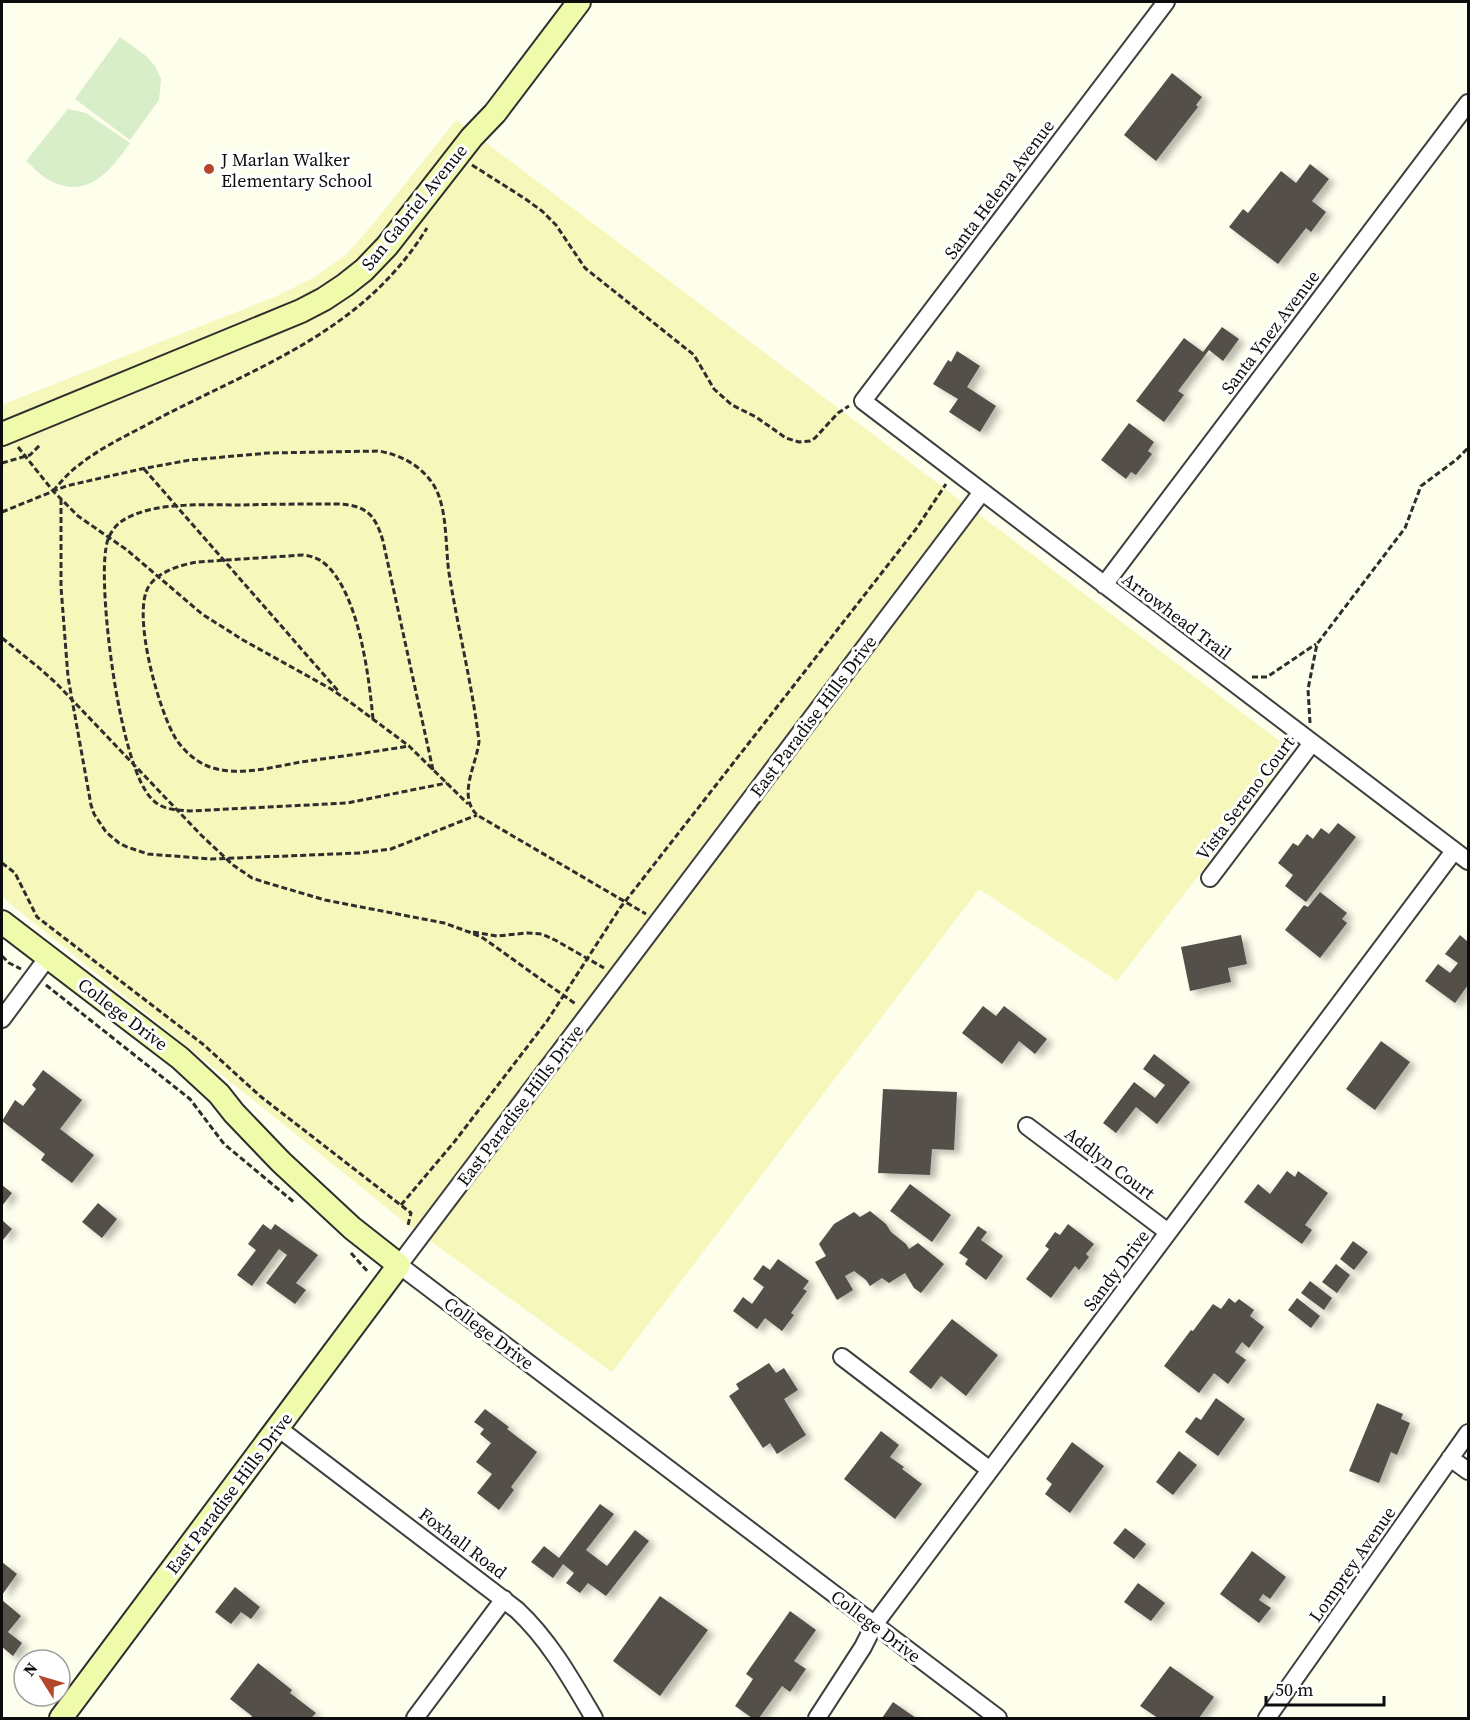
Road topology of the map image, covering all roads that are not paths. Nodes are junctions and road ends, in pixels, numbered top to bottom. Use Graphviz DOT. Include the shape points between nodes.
graph roads {
  1 [pos="579,2"];
  2 [pos="1166,2"];
  3 [pos="1468,103"];
  4 [pos="863,401"];
  5 [pos="2,431"];
  6 [pos="982,492"];
  7 [pos="1104,585"];
  8 [pos="1312,743"];
  9 [pos="1454,851"];
  10 [pos="1468,861"];
  11 [pos="1210,878"];
  12 [pos="2,922"];
  13 [pos="48,957"];
  14 [pos="2,1019"];
  15 [pos="1027,1126"];
  16 [pos="1168,1232"];
  17 [pos="399,1265"];
  18 [pos="842,1357"];
  19 [pos="278,1428"];
  20 [pos="1468,1433"];
  21 [pos="1450,1458"];
  22 [pos="990,1470"];
  23 [pos="1468,1471"];
  24 [pos="504,1599"];
  25 [pos="874,1625"];
  26 [pos="61,1719"];
  27 [pos="415,1719"];
  28 [pos="594,1719"];
  29 [pos="817,1719"];
  30 [pos="998,1719"];
  31 [pos="1267,1719"];
  1 -- 5 [label="main road, San Gabriel Avenue" via="387,246 364,270 324,300"];
  2 -- 4 [label="street, Santa Helena Avenue"];
  3 -- 7 [label="street, Santa Ynez Avenue"];
  4 -- 6 [label="street, Arrowhead Trail"];
  6 -- 7 [label="street, Arrowhead Trail"];
  6 -- 17 [label="street, East Paradise Hills Drive"];
  7 -- 8 [label="street, Arrowhead Trail"];
  8 -- 9 [label="street, Arrowhead Trail"];
  8 -- 11 [label="street, Vista Sereno Court"];
  9 -- 10 [label="street, Arrowhead Trail"];
  9 -- 16 [label="street, Sandy Drive"];
  12 -- 13 [label="main road, College Drive"];
  13 -- 14 [label="street"];
  13 -- 17 [label="main road, College Drive" via="202,1076 281,1162"];
  15 -- 16 [label="street, Addlyn Court"];
  16 -- 22 [label="street, Sandy Drive"];
  17 -- 19 [label="main road, East Paradise Hills Drive"];
  17 -- 25 [label="street, College Drive"];
  18 -- 22 [label="street"];
  19 -- 24 [label="street, Foxhall Road"];
  19 -- 26 [label="main road, East Paradise Hills Drive"];
  20 -- 21 [label="street, Lomprey Avenue"];
  21 -- 23 [label="street"];
  21 -- 31 [label="street, Lomprey Avenue"];
  22 -- 25 [label="street, Sandy Drive"];
  24 -- 27 [label="street"];
  24 -- 28 [label="street, Foxhall Road" via="548,1643"];
  25 -- 29 [label="street, Sandy Drive"];
  25 -- 30 [label="street, College Drive"];
}
